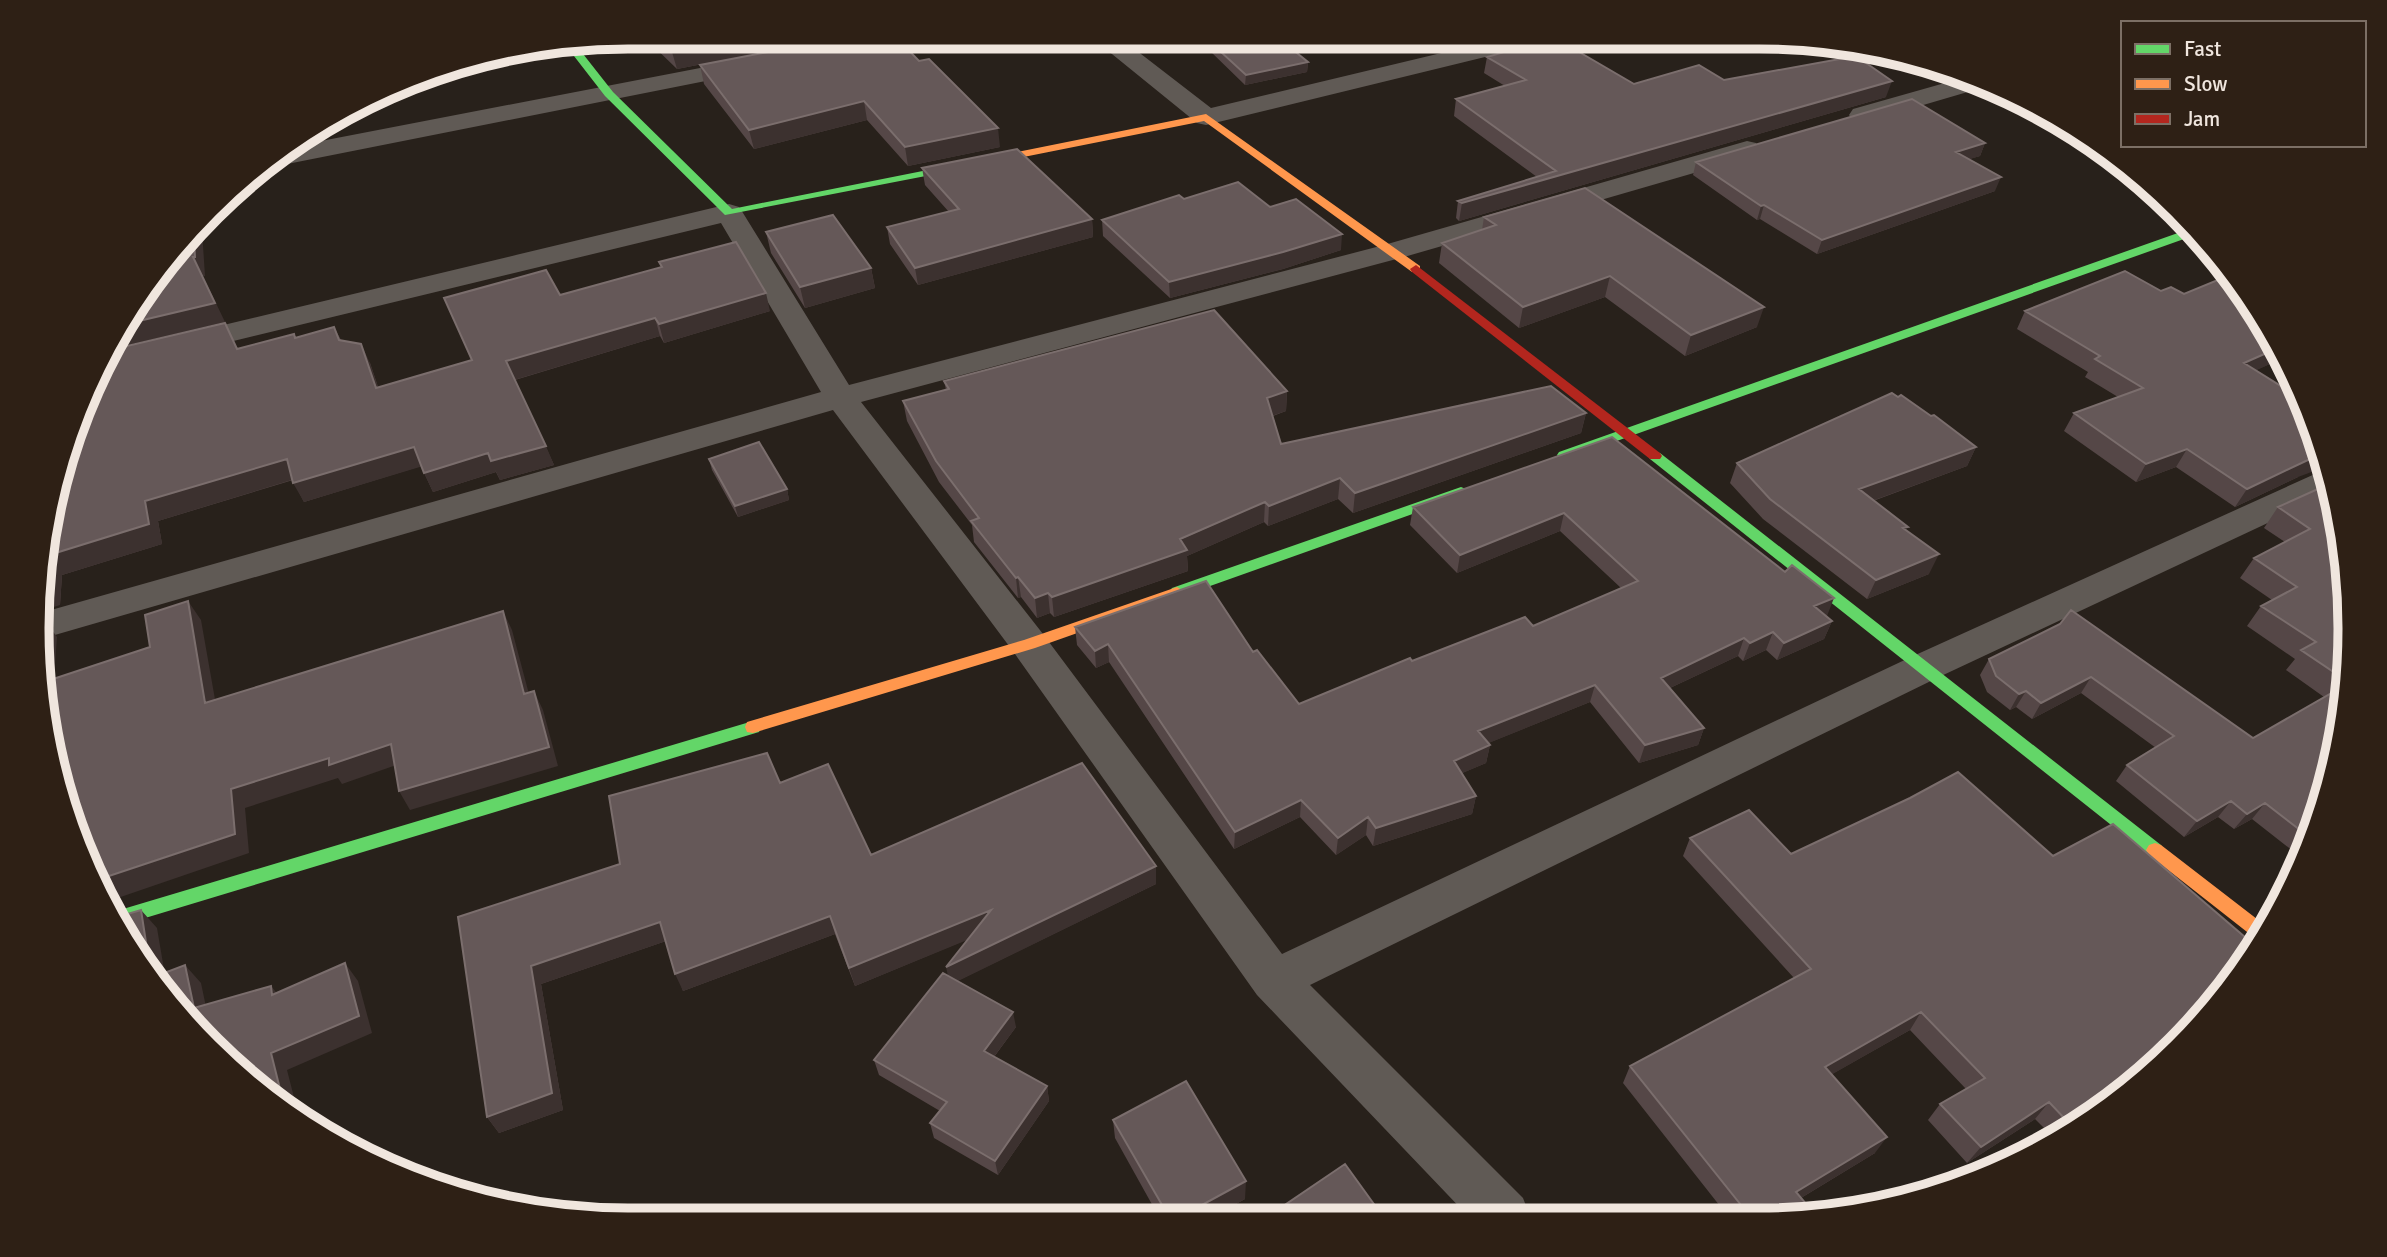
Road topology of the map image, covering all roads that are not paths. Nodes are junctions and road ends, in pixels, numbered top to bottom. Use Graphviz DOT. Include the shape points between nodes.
graph roads {
  1 [pos="1118,49"];
  2 [pos="1487,49"];
  3 [pos="575,52"];
  4 [pos="770,61"];
  5 [pos="1962,86"];
  6 [pos="609,94"];
  7 [pos="1206,117"];
  8 [pos="1832,124"];
  9 [pos="1779,139"];
  10 [pos="297,154"];
  11 [pos="729,213"];
  12 [pos="2184,235"];
  13 [pos="1394,251"];
  14 [pos="149,352"];
  15 [pos="840,397"];
  16 [pos="1625,434"];
  17 [pos="1547,461"];
  18 [pos="1482,484"];
  19 [pos="2319,484"];
  20 [pos="49,624"];
  21 [pos="1029,644"];
  22 [pos="1925,667"];
  23 [pos="126,916"];
  24 [pos="2254,928"];
  25 [pos="1274,980"];
  26 [pos="1496,1208"];
  1 -- 7 [label="street"];
  2 -- 7 [label="street"];
  3 -- 6 [label="street"];
  4 -- 6 [label="street"];
  5 -- 8 [label="street"];
  6 -- 10 [label="street"];
  6 -- 11 [label="street"];
  7 -- 11 [label="street"];
  7 -- 13 [label="street"];
  9 -- 13 [label="street"];
  11 -- 14 [label="street"];
  11 -- 15 [label="street"];
  12 -- 16 [label="street"];
  13 -- 15 [label="street"];
  13 -- 16 [label="street"];
  15 -- 20 [label="street"];
  15 -- 21 [label="street"];
  16 -- 17 [label="street"];
  16 -- 22 [label="street"];
  18 -- 21 [label="street"];
  19 -- 22 [label="street"];
  21 -- 23 [label="street"];
  21 -- 25 [label="street"];
  22 -- 24 [label="street"];
  22 -- 25 [label="street"];
  25 -- 26 [label="street"];
}
